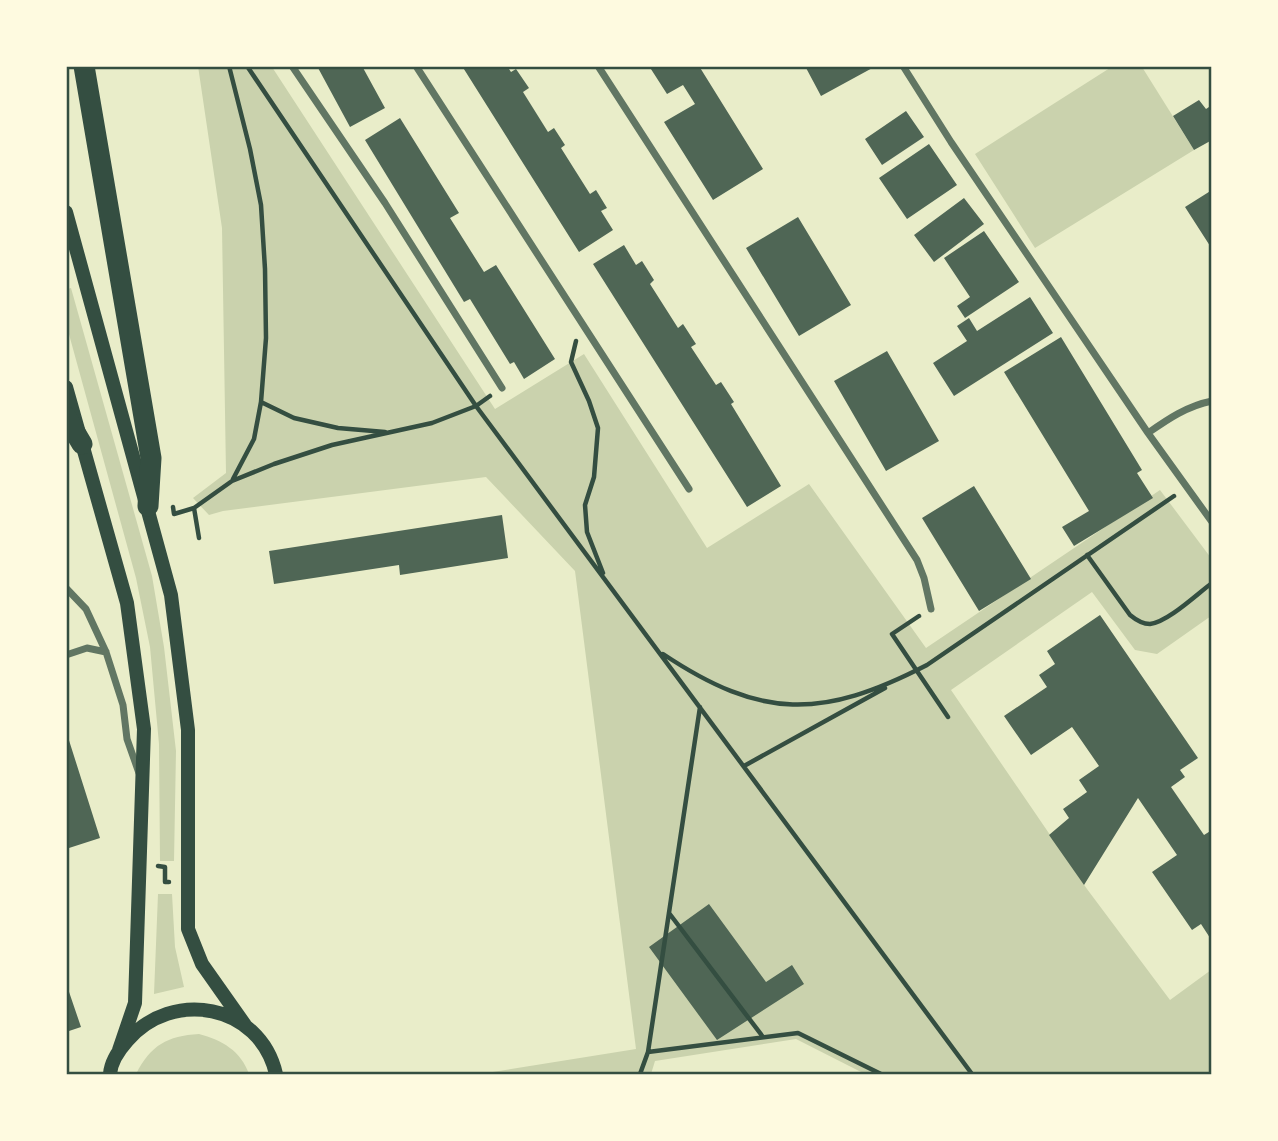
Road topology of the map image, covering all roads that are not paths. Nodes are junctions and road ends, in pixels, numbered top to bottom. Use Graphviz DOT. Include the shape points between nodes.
graph roads {
  1 [pos="84,66"];
  2 [pos="292,66"];
  3 [pos="416,66"];
  4 [pos="598,66"];
  5 [pos="903,66"];
  6 [pos="66,212"];
  7 [pos="66,387"];
  8 [pos="502,388"];
  9 [pos="1212,401"];
  10 [pos="66,417"];
  11 [pos="1148,433"];
  12 [pos="82,444"];
  13 [pos="689,489"];
  14 [pos="148,506"];
  15 [pos="1212,522"];
  16 [pos="66,587"];
  17 [pos="931,609"];
  18 [pos="106,652"];
  19 [pos="66,655"];
  20 [pos="144,787"];
  21 [pos="245,1025"];
  22 [pos="119,1050"];
  23 [pos="110,1074"];
  24 [pos="276,1074"];
  1 -- 14 [label="highway" via="151,458"];
  2 -- 8 [label="street"];
  3 -- 13 [label="street"];
  4 -- 17 [label="street" via="916,560"];
  5 -- 11 [label="street"];
  6 -- 14 [label="main road"];
  7 -- 12 [label="main road"];
  9 -- 11 [label="street" via="1177,413"];
  10 -- 12 [label="highway"];
  11 -- 15 [label="street"];
  12 -- 20 [label="main road" via="127,603 144,729"];
  14 -- 21 [label="main road" via="171,595 188,730 188,929 202,964"];
  16 -- 18 [label="street" via="86,609"];
  18 -- 19 [label="street" via="87,648"];
  18 -- 20 [label="street"];
  20 -- 22 [label="main road" via="135,1003"];
  21 -- 22 [label="main road" via="219,1012 191,1008 163,1014 138,1028"];
  21 -- 24 [label="main road" via="262,1042"];
  22 -- 23 [label="main road"];
}
